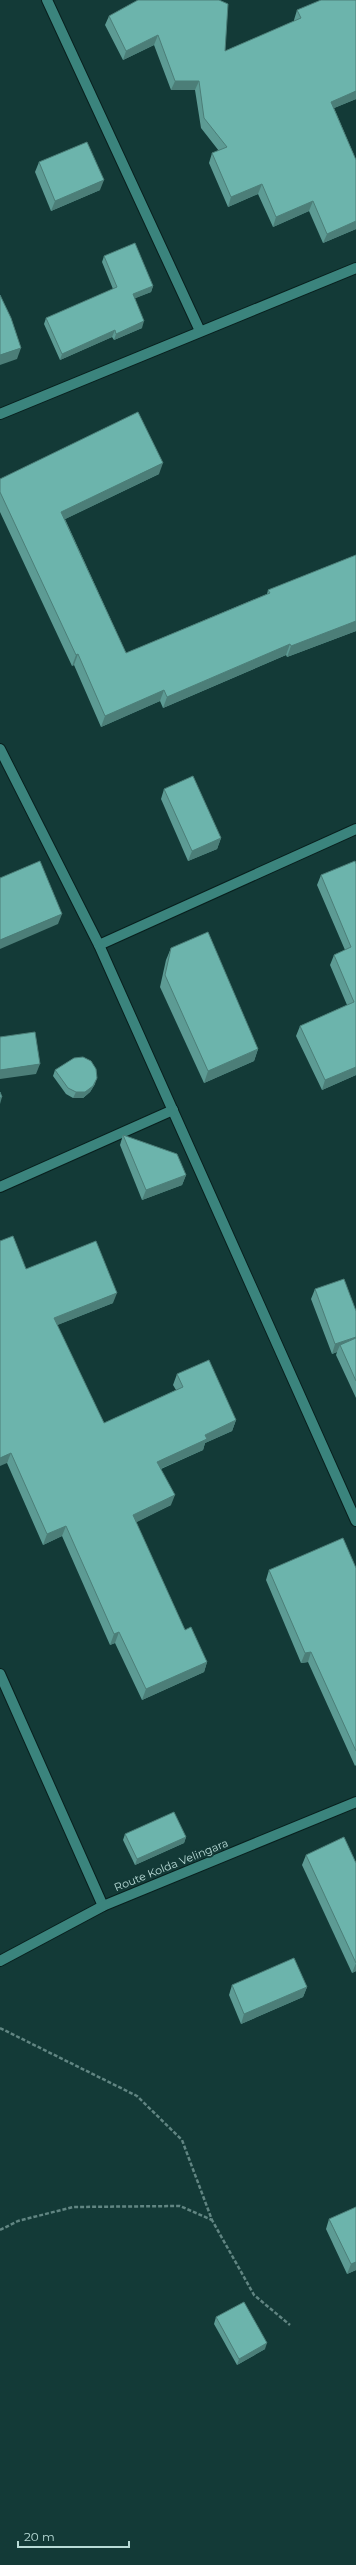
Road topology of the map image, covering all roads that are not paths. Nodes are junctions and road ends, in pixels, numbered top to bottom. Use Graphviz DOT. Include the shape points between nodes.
graph roads {
  1 [pos="47,0"];
  2 [pos="356,268"];
  3 [pos="200,331"];
  4 [pos="0,414"];
  5 [pos="0,748"];
  6 [pos="356,829"];
  7 [pos="99,945"];
  8 [pos="173,1110"];
  9 [pos="0,1187"];
  10 [pos="356,1521"];
  11 [pos="0,1674"];
  12 [pos="356,1802"];
  13 [pos="103,1906"];
  14 [pos="0,1961"];
  1 -- 3 [label="street"];
  2 -- 3 [label="street"];
  3 -- 4 [label="street"];
  5 -- 7 [label="street"];
  6 -- 7 [label="street"];
  7 -- 8 [label="street"];
  8 -- 9 [label="street"];
  8 -- 10 [label="street"];
  11 -- 13 [label="street"];
  12 -- 13 [label="street, Route Kolda Velingara"];
  13 -- 14 [label="street, Route Kolda Velingara"];
}
